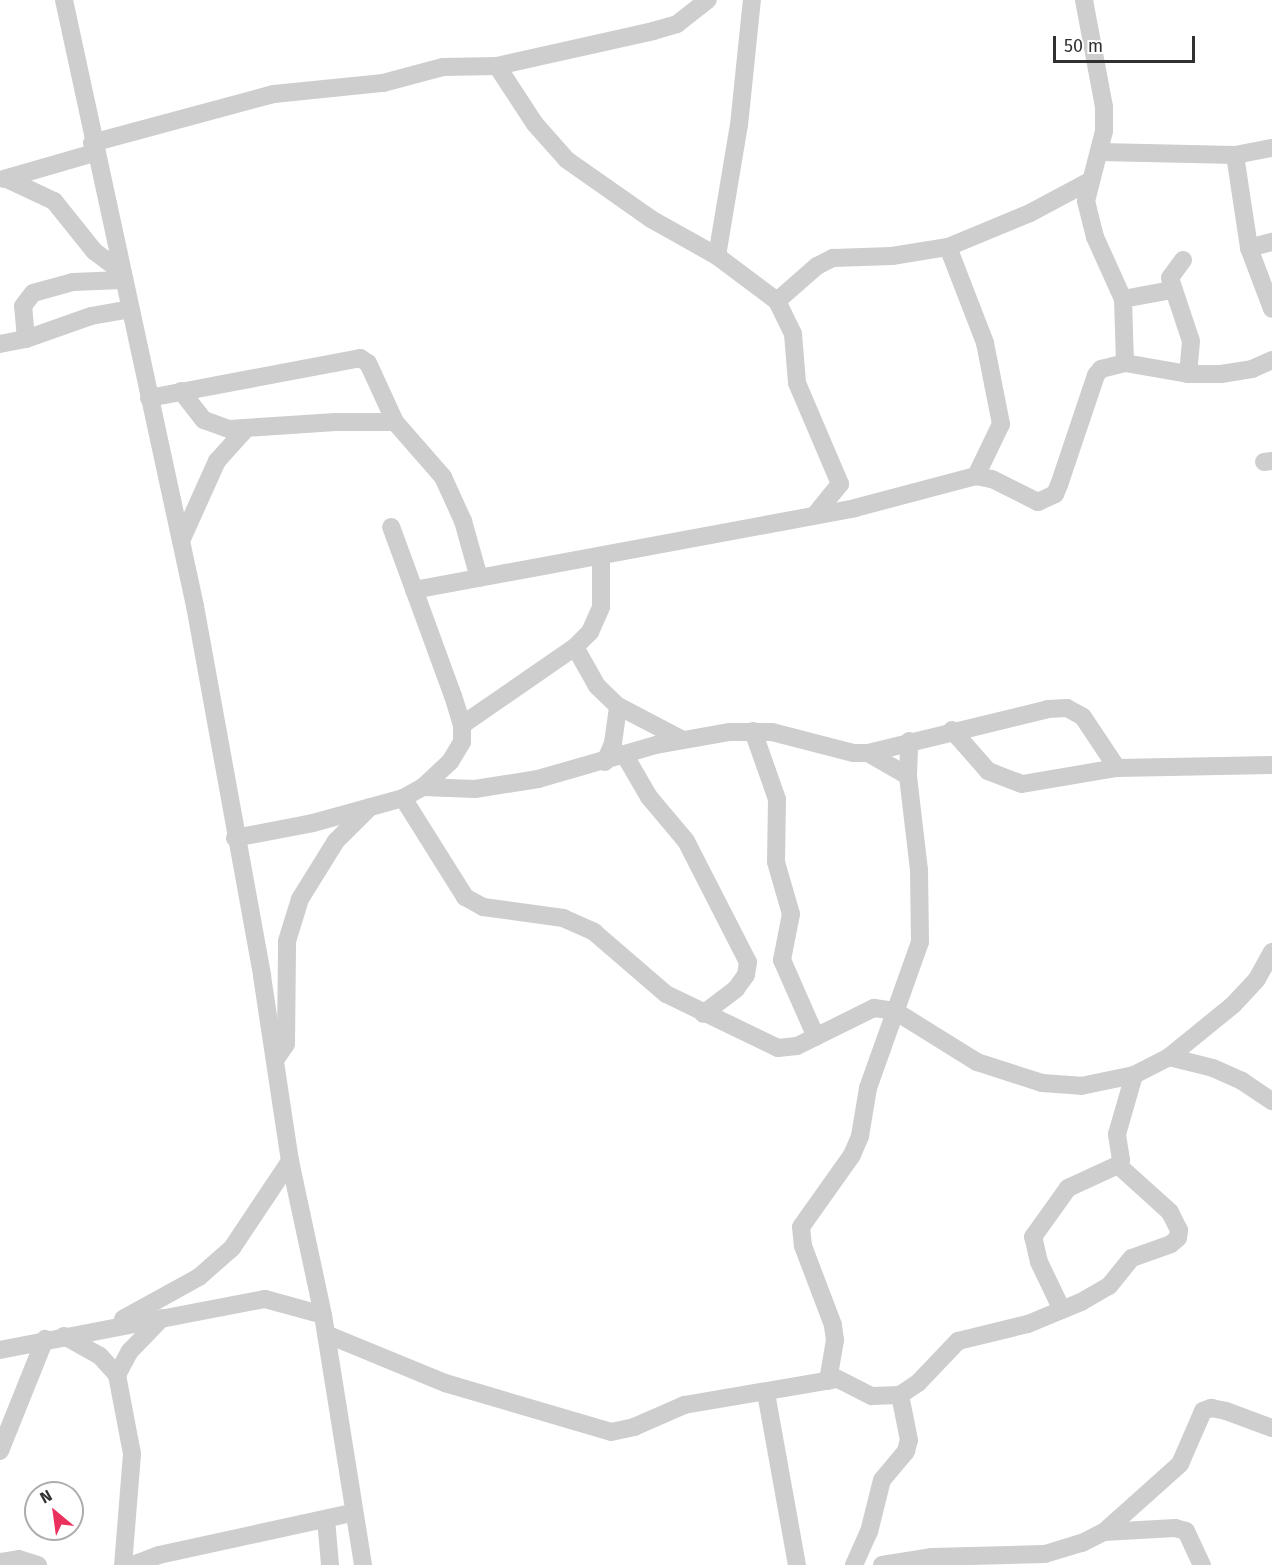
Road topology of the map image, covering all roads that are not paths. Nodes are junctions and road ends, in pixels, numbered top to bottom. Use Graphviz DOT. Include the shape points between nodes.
graph roads {
  1 [pos="64,0"];
  2 [pos="708,0"];
  3 [pos="752,0"];
  4 [pos="1084,0"];
  5 [pos="497,66"];
  6 [pos="93,148"];
  7 [pos="1272,148"];
  8 [pos="1100,152"];
  9 [pos="1235,154"];
  10 [pos="3,179"];
  11 [pos="1090,181"];
  12 [pos="1272,242"];
  13 [pos="948,247"];
  14 [pos="1250,248"];
  15 [pos="717,256"];
  16 [pos="1183,260"];
  17 [pos="121,275"];
  18 [pos="1172,290"];
  19 [pos="1123,299"];
  20 [pos="777,301"];
  21 [pos="130,309"];
  22 [pos="1272,309"];
  23 [pos="26,339"];
  24 [pos="0,344"];
  25 [pos="1272,360"];
  26 [pos="1125,363"];
  27 [pos="1188,374"];
  28 [pos="182,391"];
  29 [pos="149,398"];
  30 [pos="382,398"];
  31 [pos="362,421"];
  32 [pos="394,422"];
  33 [pos="245,430"];
  34 [pos="976,476"];
  35 [pos="840,484"];
  36 [pos="855,508"];
  37 [pos="817,512"];
  38 [pos="391,527"];
  39 [pos="181,541"];
  40 [pos="600,556"];
  41 [pos="479,578"];
  42 [pos="414,590"];
  43 [pos="575,647"];
  44 [pos="618,706"];
  45 [pos="462,725"];
  46 [pos="952,730"];
  47 [pos="753,731"];
  48 [pos="681,739"];
  49 [pos="909,741"];
  50 [pos="868,753"];
  51 [pos="624,754"];
  52 [pos="604,762"];
  53 [pos="1272,765"];
  54 [pos="1117,768"];
  55 [pos="908,777"];
  56 [pos="423,787"];
  57 [pos="403,798"];
  58 [pos="372,806"];
  59 [pos="235,838"];
  60 [pos="1272,952"];
  61 [pos="286,956"];
  62 [pos="262,976"];
  63 [pos="895,1011"];
  64 [pos="703,1014"];
  65 [pos="816,1037"];
  66 [pos="1169,1057"];
  67 [pos="275,1060"];
  68 [pos="1134,1075"];
  69 [pos="1272,1101"];
  70 [pos="290,1161"];
  71 [pos="1118,1165"];
  72 [pos="1062,1310"];
  73 [pos="323,1315"];
  74 [pos="162,1318"];
  75 [pos="111,1326"];
  76 [pos="327,1334"];
  77 [pos="64,1336"];
  78 [pos="45,1339"];
  79 [pos="0,1350"];
  80 [pos="117,1375"];
  81 [pos="828,1381"];
  82 [pos="766,1393"];
  83 [pos="900,1395"];
  84 [pos="1267,1424"];
  85 [pos="0,1451"];
  86 [pos="352,1513"];
  87 [pos="326,1519"];
  88 [pos="1104,1532"];
  89 [pos="0,1562"];
  90 [pos="38,1565"];
  91 [pos="123,1565"];
  92 [pos="133,1565"];
  93 [pos="330,1565"];
  94 [pos="363,1565"];
  95 [pos="797,1565"];
  96 [pos="854,1565"];
  97 [pos="882,1565"];
  98 [pos="1202,1565"];
  1 -- 6 [label="street"];
  2 -- 5 [label="street" via="677,24"];
  3 -- 15 [label="street" via="739,125"];
  4 -- 8 [label="street" via="1104,107"];
  5 -- 6 [label="street" via="437,68 383,83 274,94"];
  5 -- 15 [label="street" via="535,124 567,160 651,219"];
  6 -- 10 [label="street"];
  6 -- 17 [label="street"];
  7 -- 9 [label="street"];
  8 -- 9 [label="street"];
  8 -- 11 [label="street"];
  9 -- 14 [label="street"];
  10 -- 17 [label="street" via="54,201 94,251"];
  11 -- 13 [label="street" via="1020,217"];
  11 -- 19 [label="street" via="1088,220"];
  12 -- 14 [label="street"];
  13 -- 20 [label="street" via="892,256 833,258 817,266"];
  13 -- 34 [label="street" via="985,343 1001,424"];
  14 -- 22 [label="street"];
  15 -- 20 [label="street"];
  16 -- 18 [label="street" via="1170,278"];
  17 -- 21 [label="street"];
  17 -- 23 [label="street" via="33,293 23,306"];
  18 -- 19 [label="street"];
  18 -- 27 [label="street" via="1191,340"];
  19 -- 26 [label="street"];
  20 -- 35 [label="street" via="793,334 797,383"];
  21 -- 23 [label="street" via="92,316"];
  21 -- 29 [label="street"];
  23 -- 24 [label="street"];
  25 -- 27 [label="street" via="1231,373"];
  26 -- 27 [label="street"];
  26 -- 34 [label="street" via="1111,364 1096,375 1055,494 1038,502 992,479"];
  28 -- 29 [label="street"];
  28 -- 30 [label="street" via="360,358 368,363"];
  28 -- 33 [label="street" via="204,420 215,426"];
  29 -- 39 [label="street"];
  30 -- 31 [label="street"];
  30 -- 32 [label="street"];
  31 -- 32 [label="street"];
  31 -- 33 [label="street"];
  32 -- 41 [label="street" via="443,477 463,521"];
  33 -- 39 [label="street" via="217,461"];
  34 -- 36 [label="street"];
  35 -- 36 [label="street"];
  35 -- 37 [label="street"];
  36 -- 37 [label="street"];
  37 -- 40 [label="street"];
  38 -- 42 [label="street"];
  39 -- 59 [label="street"];
  40 -- 41 [label="street"];
  40 -- 43 [label="street" via="601,607 590,632"];
  41 -- 42 [label="street"];
  42 -- 45 [label="street"];
  43 -- 44 [label="street" via="597,686"];
  43 -- 45 [label="street"];
  44 -- 48 [label="street"];
  44 -- 52 [label="street" via="613,743"];
  45 -- 56 [label="street" via="462,742 450,762"];
  46 -- 49 [label="street"];
  46 -- 54 [label="street" via="987,771 1022,784"];
  46 -- 54 [label="street" via="1067,708 1083,717"];
  47 -- 48 [label="street"];
  47 -- 50 [label="street" via="802,737 853,753"];
  47 -- 65 [label="street" via="777,799 776,862 791,914 782,960"];
  48 -- 51 [label="street"];
  49 -- 50 [label="street"];
  49 -- 55 [label="street"];
  50 -- 55 [label="street"];
  51 -- 52 [label="street"];
  51 -- 64 [label="street" via="649,797 686,841 748,962 746,975 736,989"];
  52 -- 56 [label="street" via="538,779 475,789"];
  53 -- 54 [label="street"];
  55 -- 63 [label="street" via="919,870 920,942"];
  56 -- 57 [label="street"];
  57 -- 58 [label="street"];
  57 -- 64 [label="street" via="465,897 483,907 563,918 594,932 666,994"];
  58 -- 59 [label="street"];
  58 -- 61 [label="street" via="336,841 300,899"];
  59 -- 62 [label="street"];
  60 -- 66 [label="street" via="1257,979 1233,1005"];
  61 -- 62 [label="street"];
  61 -- 67 [label="street" via="286,1044"];
  62 -- 67 [label="street"];
  63 -- 65 [label="street" via="874,1008"];
  63 -- 68 [label="street" via="977,1062 1042,1083 1081,1086"];
  63 -- 81 [label="street" via="868,1088 860,1136 852,1155 801,1227 803,1245 835,1340"];
  64 -- 65 [label="street" via="778,1048 797,1046"];
  66 -- 68 [label="street"];
  66 -- 69 [label="street" via="1213,1068"];
  67 -- 70 [label="street"];
  68 -- 71 [label="street" via="1117,1134"];
  70 -- 73 [label="street"];
  70 -- 75 [label="street" via="232,1248 199,1277"];
  71 -- 72 [label="street" via="1068,1188 1033,1237 1039,1262"];
  71 -- 72 [label="street" via="1170,1212 1179,1230 1178,1238 1172,1244 1132,1258 1109,1286"];
  72 -- 83 [label="street" via="1028,1324 958,1341 918,1383"];
  73 -- 74 [label="street" via="265,1299"];
  73 -- 76 [label="street"];
  74 -- 75 [label="street"];
  74 -- 80 [label="street" via="130,1351"];
  75 -- 77 [label="street"];
  76 -- 82 [label="street" via="445,1383 611,1432 634,1427 684,1405"];
  76 -- 86 [label="street"];
  77 -- 78 [label="street"];
  77 -- 80 [label="street" via="100,1356"];
  78 -- 79 [label="street"];
  78 -- 85 [label="street"];
  80 -- 91 [label="street" via="132,1454"];
  81 -- 82 [label="street"];
  81 -- 83 [label="street" via="849,1382 872,1396"];
  82 -- 95 [label="street"];
  83 -- 96 [label="street" via="909,1440 906,1451 882,1480 869,1532"];
  84 -- 88 [label="street" via="1211,1408 1203,1411 1180,1464"];
  86 -- 87 [label="street"];
  86 -- 94 [label="street"];
  87 -- 92 [label="street" via="159,1555"];
  87 -- 93 [label="street"];
  88 -- 97 [label="street" via="1045,1554 933,1557"];
  88 -- 98 [label="street" via="1174,1528 1186,1531"];
  89 -- 90 [label="street" via="19,1559"];
}
